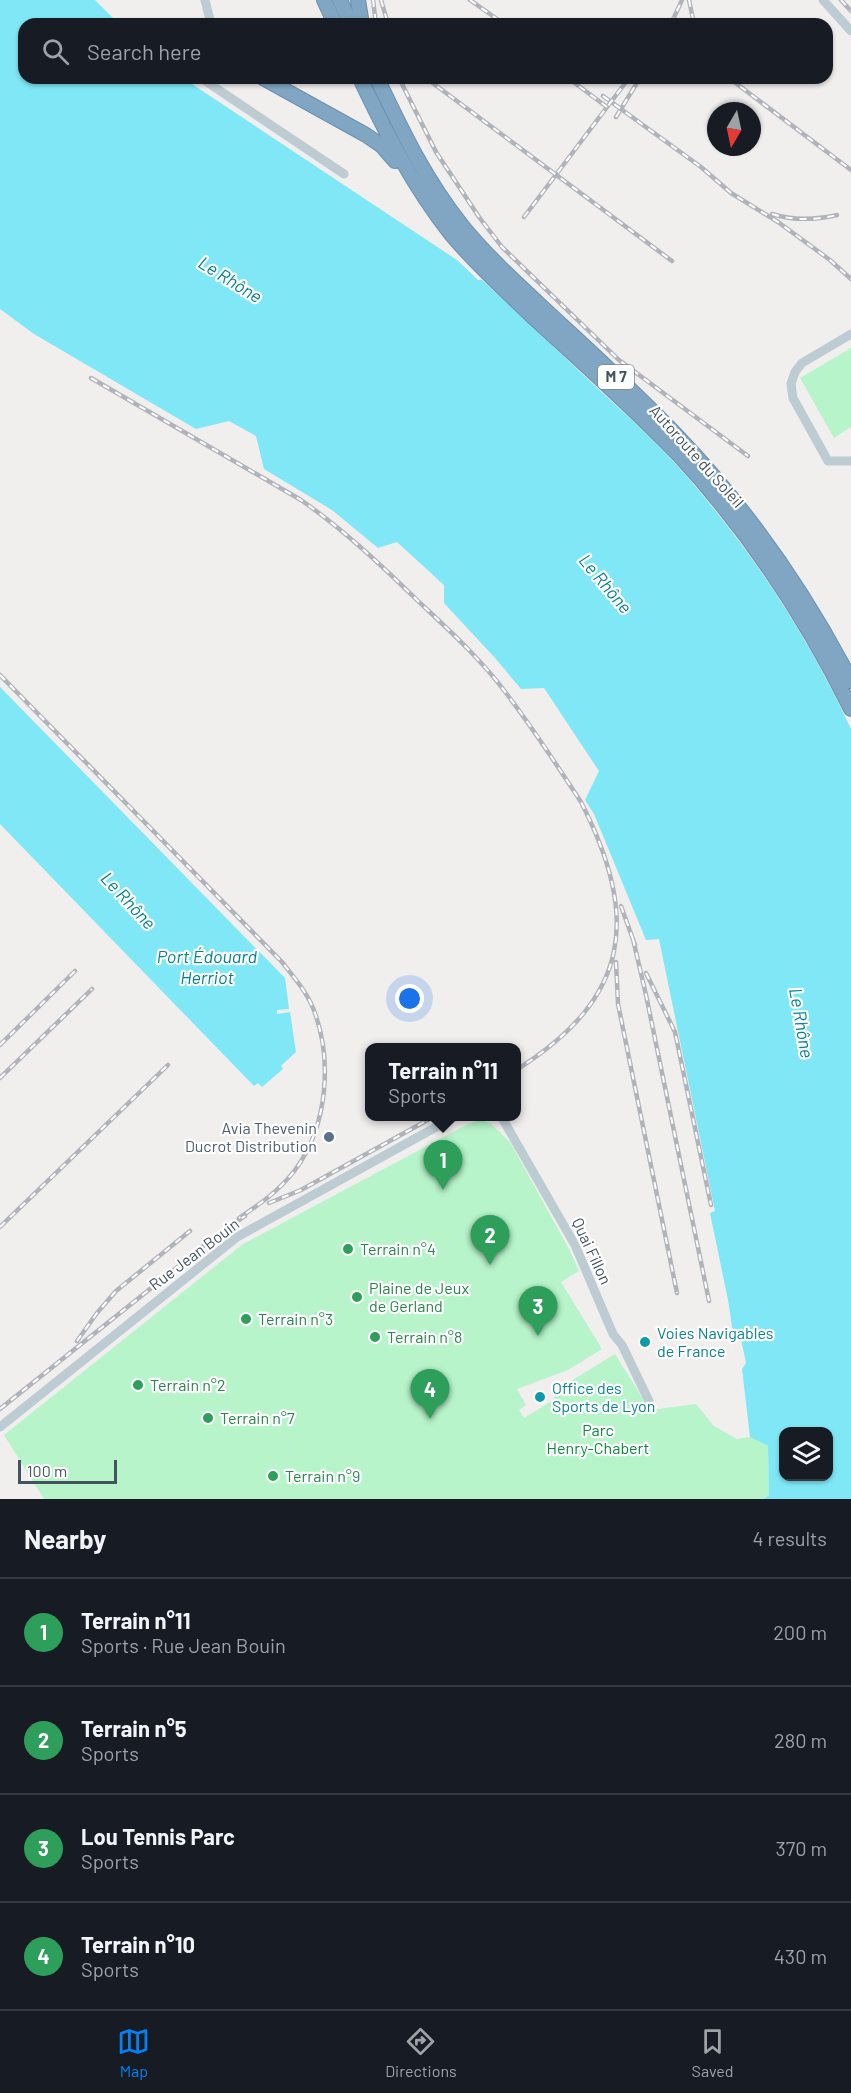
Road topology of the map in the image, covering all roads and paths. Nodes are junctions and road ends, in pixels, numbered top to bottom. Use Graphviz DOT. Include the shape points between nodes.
graph roads {
  1 [pos="205,0"];
  2 [pos="324,0"];
  3 [pos="340,0"];
  4 [pos="358,0"];
  5 [pos="823,0"];
  6 [pos="210,18"];
  7 [pos="332,18"];
  8 [pos="348,18"];
  9 [pos="361,18"];
  10 [pos="851,31"];
  11 [pos="210,84"];
  12 [pos="274,84"];
  13 [pos="363,84"];
  14 [pos="381,84"];
  15 [pos="344,174"];
  16 [pos="435,212"];
  17 [pos="851,334"];
  18 [pos="851,461"];
  19 [pos="851,681"];
  20 [pos="851,710"];
  21 [pos="447,1121"];
  22 [pos="504,1121"];
  23 [pos="649,1401"];
  24 [pos="0,1427"];
  1 -- 6 [label="street"];
  2 -- 7 [label="highway"];
  3 -- 8 [label="highway"];
  4 -- 9 [label="highway"];
  5 -- 10 [label="street"];
  11 -- 15 [label="street"];
  12 -- 16 [label="highway" via="382,146"];
  13 -- 16 [label="highway, Autoroute du Soleil / M 7" via="396,152"];
  14 -- 19 [label="highway, Autoroute du Soleil / M 7" via="422,168 464,228 518,285 659,418 725,489 787,570"];
  16 -- 20 [label="highway, Autoroute du Soleil / M 7" via="483,268 655,431 700,479 782,587"];
  17 -- 18 [label="street" via="802,363 791,384 793,398 828,461"];
  21 -- 24 [label="street, Rue Jean Bouin" via="237,1237"];
  22 -- 23 [label="street, Quai Fillon" via="575,1245 613,1335 622,1345"];
}
